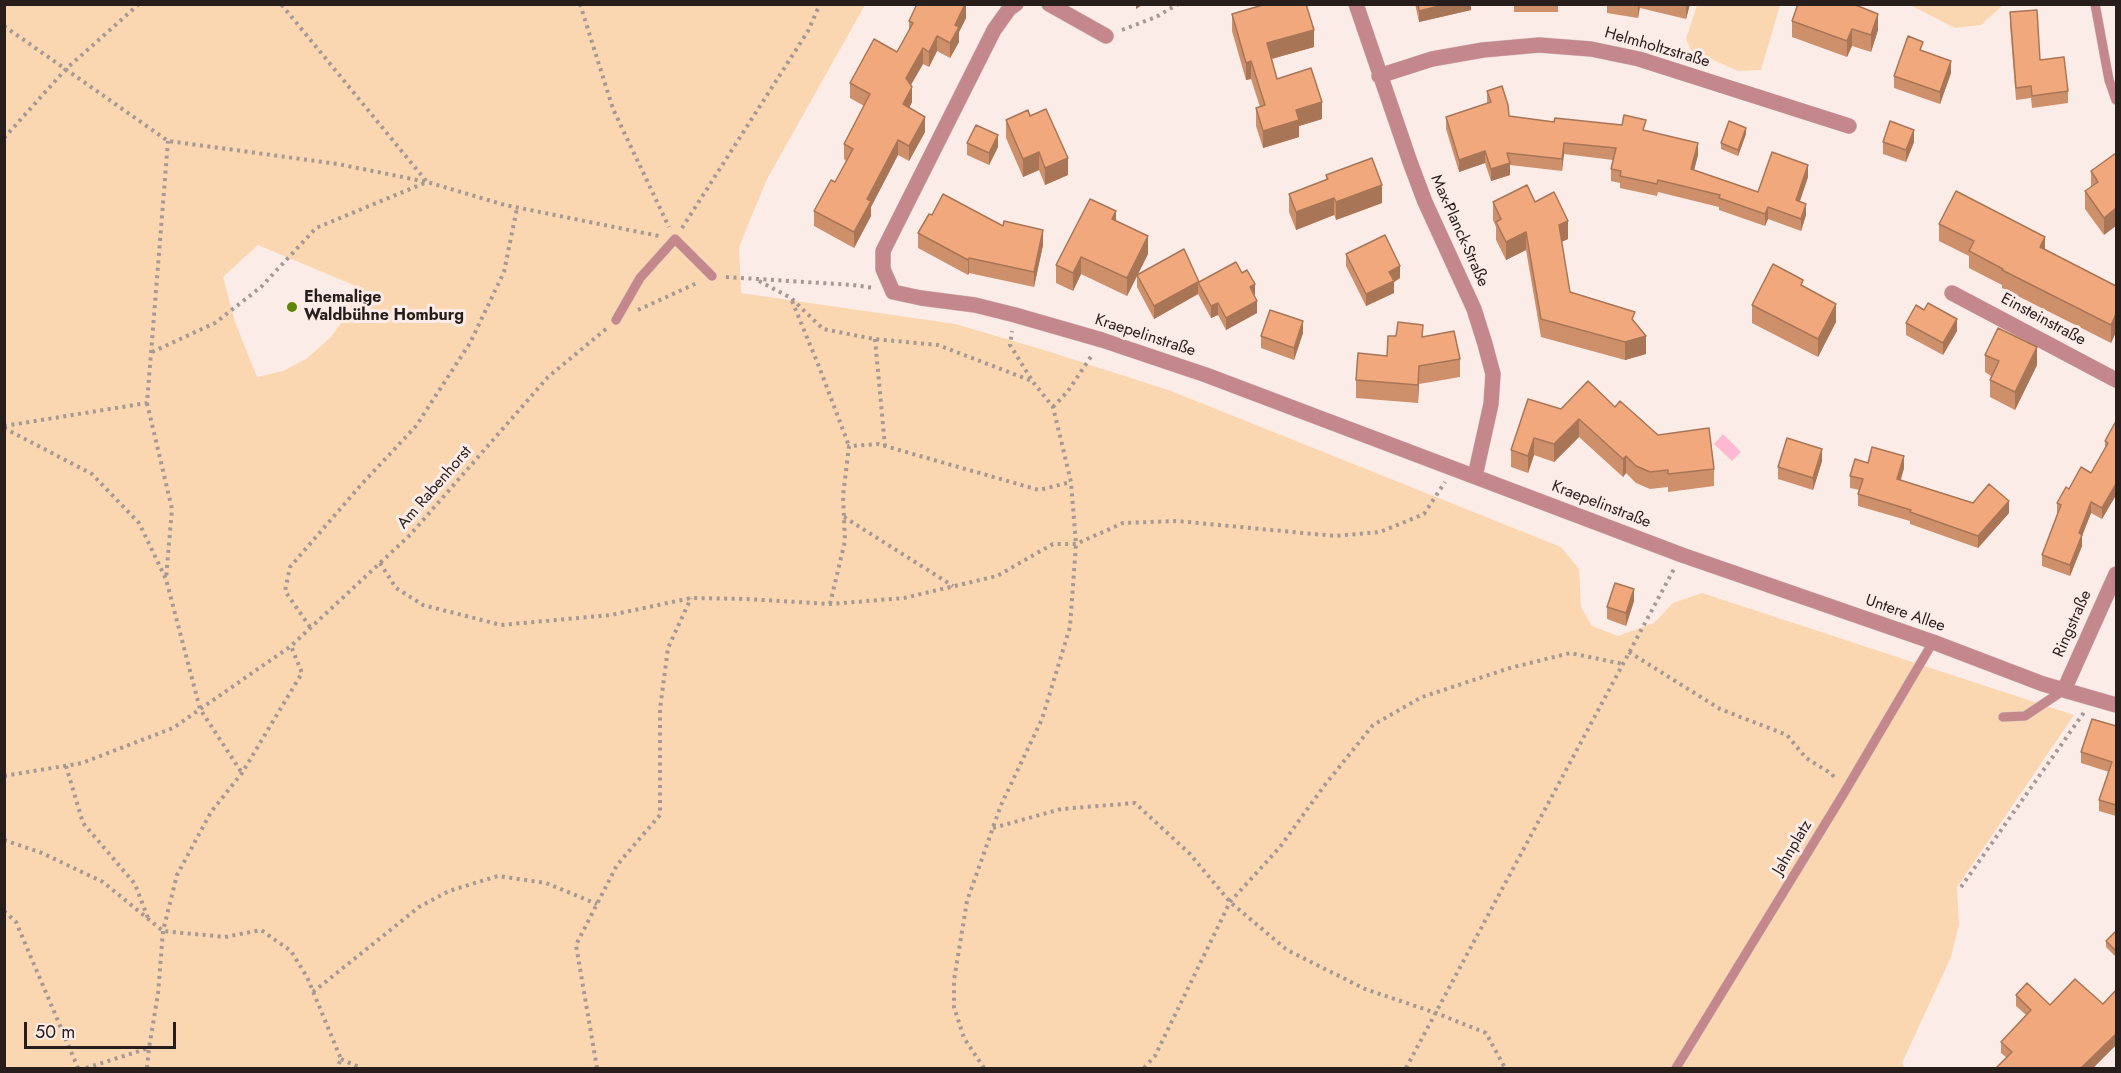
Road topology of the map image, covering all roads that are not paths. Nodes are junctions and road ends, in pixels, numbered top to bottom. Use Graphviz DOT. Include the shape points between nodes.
graph roads {
  1 [pos="1016,4"];
  2 [pos="1049,4"];
  3 [pos="1356,4"];
  4 [pos="2095,4"];
  5 [pos="1106,36"];
  6 [pos="1379,76"];
  7 [pos="2116,100"];
  8 [pos="1849,126"];
  9 [pos="712,276"];
  10 [pos="1952,292"];
  11 [pos="616,321"];
  12 [pos="2116,380"];
  13 [pos="1475,476"];
  14 [pos="1682,555"];
  15 [pos="2116,574"];
  16 [pos="1933,642"];
  17 [pos="2064,690"];
  18 [pos="2116,705"];
  19 [pos="2003,717"];
  20 [pos="1676,1068"];
  1 -- 13 [label="street, Kraepelinstraße" via="994,30 883,251 883,268 893,292 975,305 1102,340"];
  2 -- 5 [label="street"];
  3 -- 6 [label="street, Max-Planck-Straße"];
  4 -- 7 [label="lane"];
  6 -- 8 [label="street, Helmholtzstraße" via="1432,59 1483,50 1539,45 1591,49 1639,59"];
  6 -- 13 [label="street, Max-Planck-Straße" via="1425,202 1474,309 1493,374 1491,404"];
  9 -- 11 [label="lane" via="675,239 639,278"];
  10 -- 12 [label="street, Einsteinstraße"];
  13 -- 14 [label="street, Kraepelinstraße"];
  14 -- 16 [label="street, Untere Allee"];
  15 -- 17 [label="street, Ringstraße"];
  16 -- 17 [label="street, Untere Allee"];
  16 -- 20 [label="lane, Jahnplatz"];
  17 -- 18 [label="street, Untere Allee"];
  17 -- 19 [label="lane" via="2025,716"];
}
